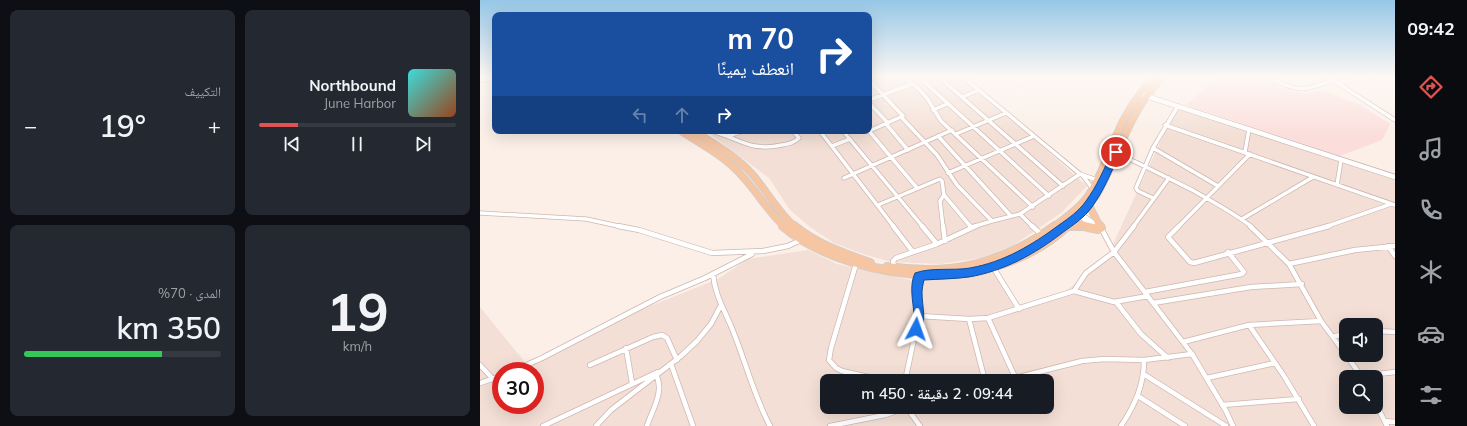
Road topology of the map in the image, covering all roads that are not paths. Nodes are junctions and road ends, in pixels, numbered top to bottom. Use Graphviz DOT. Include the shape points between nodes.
graph roads {
  1 [pos="886,97"];
  2 [pos="926,97"];
  3 [pos="940,97"];
  4 [pos="962,97"];
  5 [pos="987,97"];
  6 [pos="1142,97"];
  7 [pos="1142,97"];
  8 [pos="1149,97"];
  9 [pos="1358,97"];
  10 [pos="947,104"];
  11 [pos="872,106"];
  12 [pos="1178,106"];
  13 [pos="933,110"];
  14 [pos="1006,113"];
  15 [pos="902,118"];
  16 [pos="988,120"];
  17 [pos="1395,120"];
  18 [pos="887,124"];
  19 [pos="1165,126"];
  20 [pos="972,127"];
  21 [pos="1249,129"];
  22 [pos="872,130"];
  23 [pos="952,130"];
  24 [pos="686,134"];
  25 [pos="700,134"];
  26 [pos="721,134"];
  27 [pos="734,134"];
  28 [pos="796,134"];
  29 [pos="822,134"];
  30 [pos="846,134"];
  31 [pos="872,134"];
  32 [pos="956,134"];
  33 [pos="728,136"];
  34 [pos="938,136"];
  35 [pos="1034,136"];
  36 [pos="850,139"];
  37 [pos="925,142"];
  38 [pos="1016,145"];
  39 [pos="832,146"];
  40 [pos="1153,148"];
  41 [pos="908,150"];
  42 [pos="1000,151"];
  43 [pos="1116,152"];
  44 [pos="1245,152"];
  45 [pos="1250,154"];
  46 [pos="891,157"];
  47 [pos="983,159"];
  48 [pos="1341,160"];
  49 [pos="873,166"];
  50 [pos="965,166"];
  51 [pos="1146,166"];
  52 [pos="948,173"];
  53 [pos="854,174"];
  54 [pos="1082,175"];
  55 [pos="1313,177"];
  56 [pos="1395,177"];
  57 [pos="844,178"];
  58 [pos="1169,178"];
  59 [pos="1097,180"];
  60 [pos="1337,185"];
  61 [pos="1063,186"];
  62 [pos="1218,186"];
  63 [pos="917,188"];
  64 [pos="1092,188"];
  65 [pos="944,195"];
  66 [pos="898,196"];
  67 [pos="1049,196"];
  68 [pos="1153,198"];
  69 [pos="1206,198"];
  70 [pos="773,203"];
  71 [pos="878,205"];
  72 [pos="1089,205"];
  73 [pos="1393,205"];
  74 [pos="766,207"];
  75 [pos="1033,207"];
  76 [pos="480,213"];
  77 [pos="1077,213"];
  78 [pos="1020,214"];
  79 [pos="1011,216"];
  80 [pos="1242,219"];
  81 [pos="992,221"];
  82 [pos="1066,226"];
  83 [pos="971,227"];
  84 [pos="1101,230"];
  85 [pos="1043,236"];
  86 [pos="801,240"];
  87 [pos="945,240"];
  88 [pos="1269,242"];
  89 [pos="937,244"];
  90 [pos="1388,246"];
  91 [pos="1395,246"];
  92 [pos="756,252"];
  93 [pos="913,252"];
  94 [pos="1114,252"];
  95 [pos="1228,252"];
  96 [pos="1395,256"];
  97 [pos="856,264"];
  98 [pos="1289,264"];
  99 [pos="993,266"];
  100 [pos="894,269"];
  101 [pos="713,274"];
  102 [pos="919,276"];
  103 [pos="1302,284"];
  104 [pos="1074,291"];
  105 [pos="1146,294"];
  106 [pos="1116,302"];
  107 [pos="1153,303"];
  108 [pos="721,305"];
  109 [pos="1019,309"];
  110 [pos="919,316"];
  111 [pos="988,318"];
  112 [pos="969,319"];
  113 [pos="1321,321"];
  114 [pos="1249,325"];
  115 [pos="1383,331"];
  116 [pos="1395,332"];
  117 [pos="1339,335"];
  118 [pos="1333,337"];
  119 [pos="1183,342"];
  120 [pos="1339,345"];
  121 [pos="626,348"];
  122 [pos="1192,354"];
  123 [pos="1168,358"];
  124 [pos="677,360"];
  125 [pos="1144,360"];
  126 [pos="533,362"];
  127 [pos="1351,362"];
  128 [pos="1275,363"];
  129 [pos="480,364"];
  130 [pos="672,364"];
  131 [pos="590,365"];
  132 [pos="664,369"];
  133 [pos="1357,370"];
  134 [pos="1395,372"];
  135 [pos="1383,373"];
  136 [pos="852,374"];
  137 [pos="907,374"];
  138 [pos="983,374"];
  139 [pos="1014,374"];
  140 [pos="1028,374"];
  141 [pos="656,375"];
  142 [pos="1145,375"];
  143 [pos="492,378"];
  144 [pos="1207,378"];
  145 [pos="492,379"];
  146 [pos="480,383"];
  147 [pos="632,383"];
  148 [pos="1138,396"];
  149 [pos="1299,399"];
  150 [pos="1222,404"];
  151 [pos="887,414"];
  152 [pos="912,414"];
  153 [pos="1381,414"];
  154 [pos="1395,422"];
  155 [pos="1386,423"];
  156 [pos="543,426"];
  157 [pos="596,426"];
  158 [pos="647,426"];
  159 [pos="693,426"];
  160 [pos="770,426"];
  161 [pos="830,426"];
  162 [pos="920,426"];
  163 [pos="1121,426"];
  164 [pos="1185,426"];
  165 [pos="1226,426"];
  166 [pos="1233,426"];
  167 [pos="1314,426"];
  1 -- 15 [label="street"];
  2 -- 13 [label="street"];
  3 -- 10 [label="street"];
  4 -- 16 [label="street"];
  5 -- 14 [label="street"];
  6 -- 43 [label="main road"];
  7 -- 59 [label="main road" via="1114,140"];
  8 -- 12 [label="street"];
  9 -- 17 [label="street"];
  10 -- 13 [label="street"];
  10 -- 20 [label="street"];
  11 -- 18 [label="street"];
  12 -- 19 [label="street"];
  12 -- 21 [label="street"];
  13 -- 23 [label="street"];
  14 -- 16 [label="street"];
  14 -- 35 [label="street"];
  15 -- 18 [label="street"];
  15 -- 37 [label="street"];
  16 -- 20 [label="street"];
  16 -- 38 [label="street"];
  18 -- 22 [label="street"];
  18 -- 41 [label="street"];
  19 -- 40 [label="street"];
  19 -- 44 [label="street"];
  20 -- 32 [label="street"];
  20 -- 42 [label="street"];
  21 -- 44 [label="street"];
  21 -- 48 [label="street"];
  23 -- 32 [label="street"];
  23 -- 34 [label="street"];
  24 -- 74 [label="main road" via="731,164 747,180"];
  25 -- 70 [label="main road" via="743,166 759,182"];
  26 -- 33 [label="street"];
  27 -- 33 [label="street"];
  28 -- 33 [label="street" via="798,140 772,147 755,147"];
  29 -- 39 [label="street"];
  30 -- 36 [label="street"];
  31 -- 46 [label="street"];
  32 -- 47 [label="street"];
  34 -- 37 [label="street"];
  34 -- 50 [label="street"];
  35 -- 38 [label="street"];
  35 -- 54 [label="street"];
  36 -- 39 [label="street"];
  36 -- 49 [label="street"];
  37 -- 41 [label="street"];
  37 -- 52 [label="street"];
  38 -- 42 [label="street"];
  38 -- 61 [label="street"];
  39 -- 53 [label="street"];
  40 -- 51 [label="street"];
  40 -- 62 [label="street"];
  41 -- 46 [label="street"];
  42 -- 47 [label="street"];
  42 -- 67 [label="street"];
  43 -- 51 [label="street"];
  43 -- 72 [label="main road" via="1100,188"];
  44 -- 45 [label="street"];
  45 -- 55 [label="street"];
  45 -- 62 [label="street"];
  46 -- 49 [label="street"];
  46 -- 63 [label="street"];
  47 -- 50 [label="street"];
  47 -- 75 [label="street"];
  48 -- 56 [label="street"];
  48 -- 60 [label="street"];
  49 -- 53 [label="street"];
  49 -- 66 [label="street"];
  50 -- 52 [label="street"];
  50 -- 79 [label="street"];
  51 -- 58 [label="street"];
  51 -- 68 [label="street" via="1136,189"];
  52 -- 81 [label="street" via="956,185"];
  53 -- 57 [label="street"];
  53 -- 71 [label="street"];
  54 -- 59 [label="street"];
  54 -- 61 [label="street"];
  54 -- 64 [label="street"];
  55 -- 60 [label="street"];
  55 -- 80 [label="street"];
  58 -- 68 [label="street"];
  58 -- 69 [label="street"];
  59 -- 64 [label="main road"];
  60 -- 73 [label="street"];
  61 -- 67 [label="street"];
  62 -- 69 [label="street"];
  63 -- 65 [label="street" via="940,179"];
  63 -- 66 [label="street"];
  64 -- 77 [label="main road"];
  65 -- 83 [label="street"];
  65 -- 87 [label="street" via="940,201"];
  66 -- 71 [label="street"];
  66 -- 89 [label="street"];
  67 -- 75 [label="street"];
  68 -- 94 [label="street"];
  69 -- 80 [label="street"];
  69 -- 95 [label="street" via="1168,238 1191,263"];
  70 -- 74 [label="main road"];
  70 -- 100 [label="main road" via="794,226 814,241 848,256"];
  71 -- 93 [label="street"];
  72 -- 77 [label="main road"];
  72 -- 84 [label="main road"];
  73 -- 88 [label="street"];
  74 -- 86 [label="main road" via="782,225"];
  75 -- 78 [label="street"];
  76 -- 92 [label="street" via="586,219 639,230 708,252"];
  77 -- 82 [label="main road"];
  77 -- 84 [label="street"];
  77 -- 85 [label="main road"];
  78 -- 79 [label="street"];
  78 -- 85 [label="street"];
  79 -- 81 [label="street"];
  80 -- 88 [label="street"];
  81 -- 83 [label="street"];
  82 -- 84 [label="main road" via="1084,226"];
  82 -- 99 [label="main road" via="1042,243"];
  83 -- 87 [label="street"];
  84 -- 94 [label="street"];
  85 -- 100 [label="main road" via="1018,250 981,264 921,271"];
  86 -- 92 [label="street" via="784,247"];
  86 -- 97 [label="main road"];
  87 -- 89 [label="street"];
  88 -- 95 [label="street"];
  88 -- 98 [label="street"];
  89 -- 93 [label="street"];
  90 -- 91 [label="street"];
  90 -- 96 [label="street"];
  90 -- 98 [label="street" via="1342,252"];
  92 -- 101 [label="street"];
  93 -- 100 [label="street" via="894,259"];
  94 -- 104 [label="street" via="1086,273"];
  94 -- 105 [label="street"];
  95 -- 105 [label="street" via="1244,272 1242,274"];
  97 -- 102 [label="main road" via="896,274"];
  97 -- 136 [label="street" via="829,360 842,372"];
  98 -- 103 [label="street"];
  99 -- 102 [label="main road" via="969,272"];
  99 -- 109 [label="street"];
  101 -- 108 [label="street"];
  101 -- 126 [label="street" via="660,296"];
  102 -- 110 [label="street" via="916,298"];
  103 -- 107 [label="street" via="1251,287"];
  103 -- 113 [label="street"];
  104 -- 106 [label="street"];
  104 -- 109 [label="street"];
  105 -- 106 [label="street"];
  105 -- 107 [label="street"];
  106 -- 123 [label="street" via="1141,334"];
  107 -- 119 [label="street"];
  108 -- 124 [label="street" via="708,329"];
  108 -- 160 [label="street" via="760,409"];
  109 -- 111 [label="street"];
  110 -- 112 [label="street"];
  110 -- 137 [label="street"];
  111 -- 112 [label="street"];
  111 -- 139 [label="street"];
  112 -- 138 [label="street"];
  113 -- 114 [label="street"];
  113 -- 118 [label="street"];
  114 -- 119 [label="street"];
  114 -- 128 [label="street"];
  115 -- 116 [label="street"];
  117 -- 118 [label="street"];
  118 -- 120 [label="street"];
  119 -- 122 [label="street"];
  121 -- 124 [label="street" via="662,335 667,338"];
  121 -- 131 [label="street"];
  121 -- 147 [label="street"];
  122 -- 123 [label="street"];
  122 -- 144 [label="street"];
  123 -- 125 [label="street"];
  124 -- 130 [label="street"];
  125 -- 140 [label="street" via="1082,361"];
  125 -- 142 [label="street"];
  127 -- 133 [label="street"];
  128 -- 144 [label="street"];
  128 -- 149 [label="street"];
  129 -- 143 [label="street"];
  130 -- 132 [label="street"];
  130 -- 159 [label="street"];
  132 -- 141 [label="street"];
  132 -- 147 [label="street"];
  134 -- 135 [label="street"];
  141 -- 157 [label="street" via="615,407"];
  141 -- 158 [label="street" via="660,380 660,389"];
  142 -- 148 [label="street"];
  142 -- 165 [label="street"];
  144 -- 150 [label="street"];
  145 -- 146 [label="street"];
  147 -- 156 [label="street"];
  148 -- 163 [label="street"];
  148 -- 164 [label="street"];
  149 -- 150 [label="street"];
  149 -- 167 [label="street"];
  150 -- 166 [label="street"];
  151 -- 161 [label="street"];
  152 -- 162 [label="street"];
  153 -- 155 [label="street"];
  154 -- 155 [label="street"];
}
